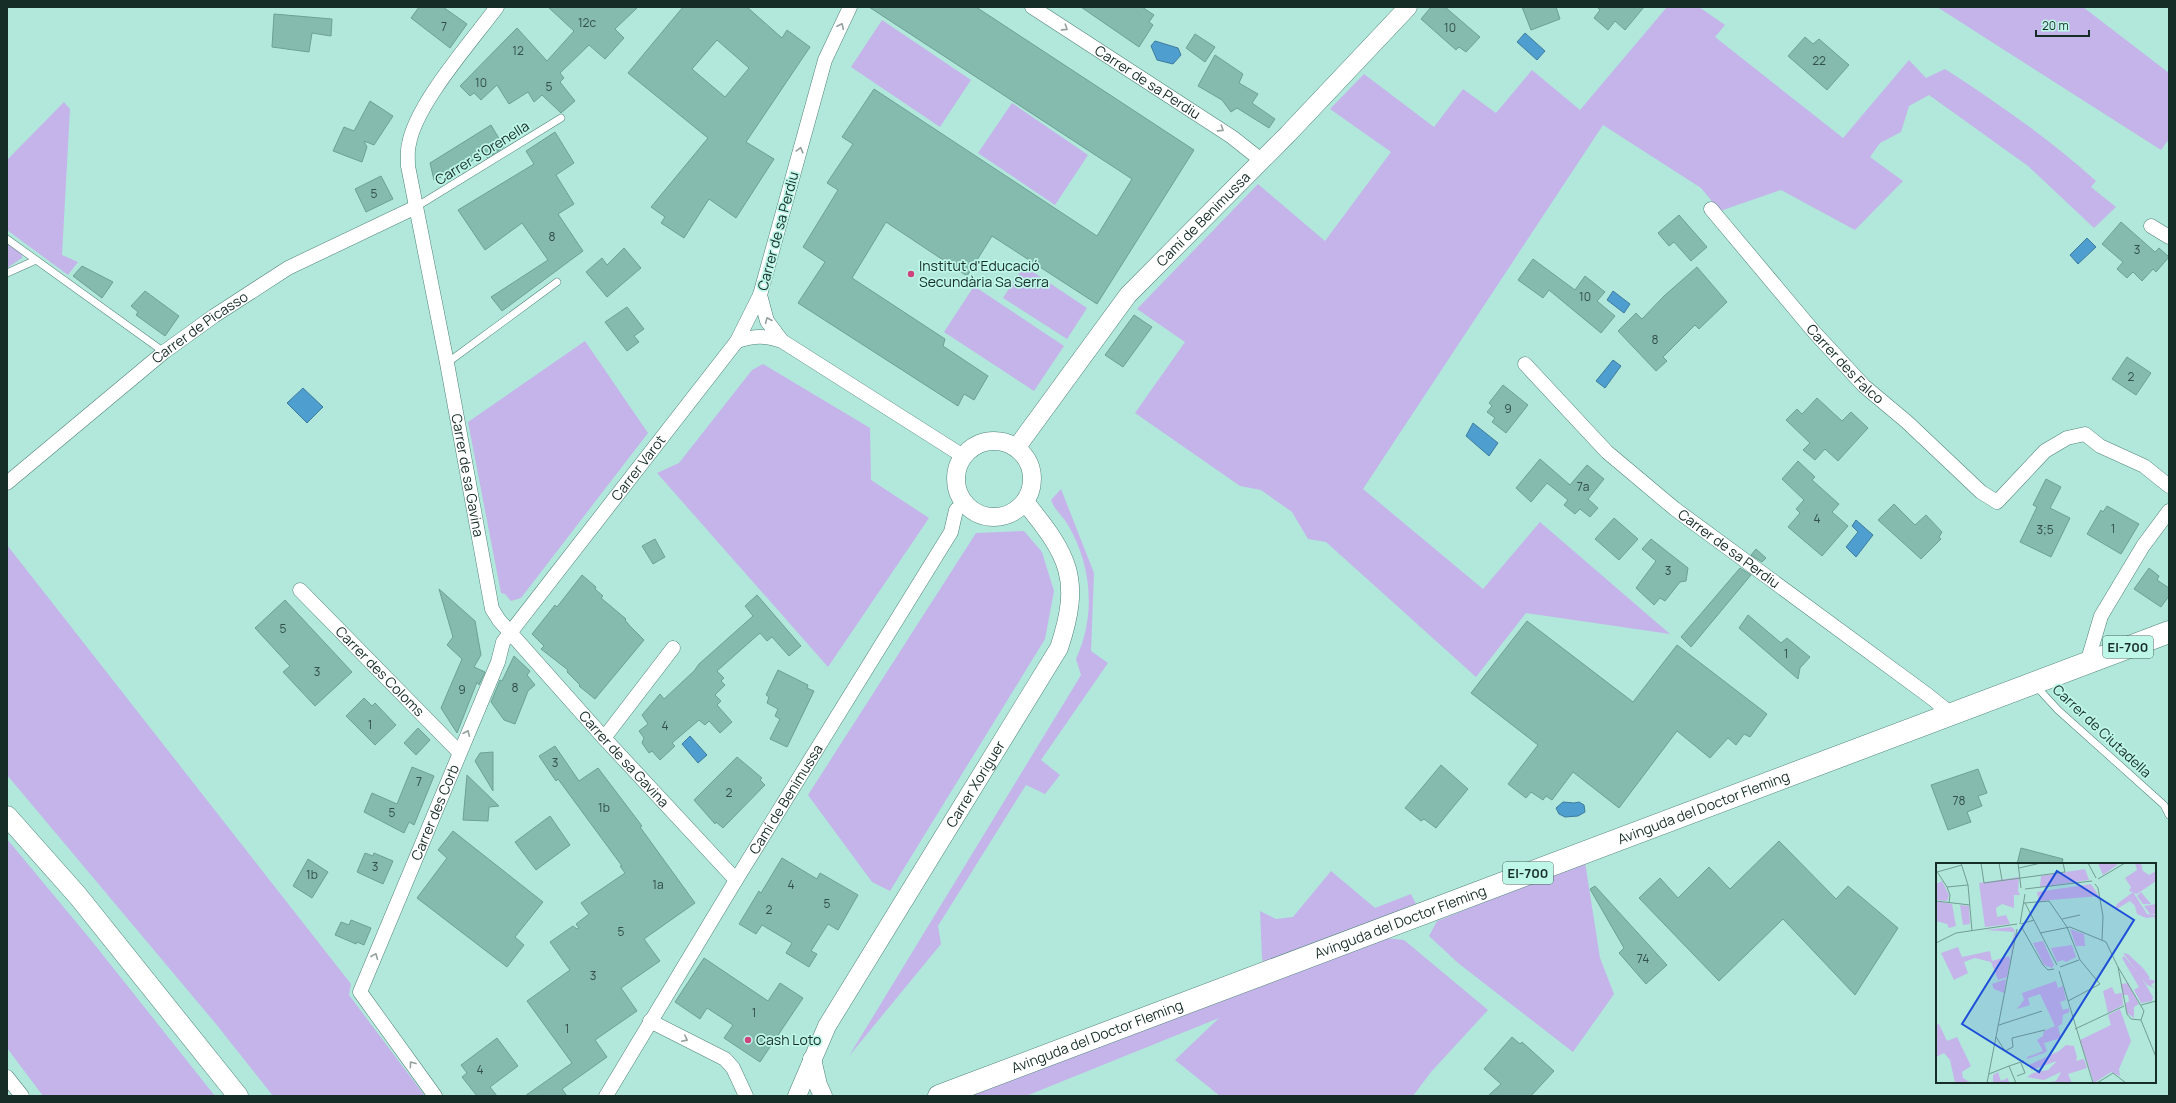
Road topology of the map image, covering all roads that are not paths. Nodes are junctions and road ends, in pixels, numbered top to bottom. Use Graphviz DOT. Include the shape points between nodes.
graph roads {
  1 [pos="497,7"];
  2 [pos="850,7"];
  3 [pos="1032,7"];
  4 [pos="1408,7"];
  5 [pos="561,118"];
  6 [pos="1261,160"];
  7 [pos="416,207"];
  8 [pos="1711,209"];
  9 [pos="2151,226"];
  10 [pos="2169,237"];
  11 [pos="7,239"];
  12 [pos="36,260"];
  13 [pos="7,273"];
  14 [pos="557,282"];
  15 [pos="760,295"];
  16 [pos="737,341"];
  17 [pos="782,341"];
  18 [pos="164,352"];
  19 [pos="448,363"];
  20 [pos="1525,364"];
  21 [pos="1017,447"];
  22 [pos="963,456"];
  23 [pos="7,483"];
  24 [pos="2169,486"];
  25 [pos="1025,502"];
  26 [pos="964,504"];
  27 [pos="2169,511"];
  28 [pos="300,590"];
  29 [pos="2169,632"];
  30 [pos="511,633"];
  31 [pos="673,648"];
  32 [pos="2087,663"];
  33 [pos="2033,683"];
  34 [pos="1948,715"];
  35 [pos="604,738"];
  36 [pos="459,752"];
  37 [pos="2169,815"];
  38 [pos="7,816"];
  39 [pos="736,880"];
  40 [pos="650,1021"];
  41 [pos="812,1059"];
  42 [pos="7,1077"];
  43 [pos="22,1096"];
  44 [pos="238,1096"];
  45 [pos="435,1096"];
  46 [pos="606,1096"];
  47 [pos="746,1096"];
  48 [pos="797,1096"];
  49 [pos="823,1096"];
  50 [pos="939,1096"];
  1 -- 7 [label="street, Carrer de sa Gavina" via="441,82 413,129 408,145 408,166"];
  15 -- 2 [label="street, Carrer de sa Perdiu, one-way" via="825,60"];
  3 -- 6 [label="street, Carrer de sa Perdiu, one-way" via="1232,137"];
  4 -- 6 [label="street, Camí de Benimussa" via="1363,57"];
  5 -- 7 [label="lane, Carrer s'Orenella"];
  6 -- 21 [label="street, Camí de Benimussa" via="1128,295"];
  7 -- 18 [label="street, Carrer de Picasso" via="288,268"];
  7 -- 19 [label="street, Carrer de sa Gavina"];
  8 -- 24 [label="street, Carrer des Falco" via="1815,333 1864,386 1907,422 1981,492 1997,502 2045,451 2067,438 2085,434 2100,446 2144,466"];
  9 -- 10 [label="street"];
  11 -- 12 [label="lane"];
  12 -- 13 [label="lane"];
  12 -- 18 [label="lane"];
  14 -- 19 [label="lane"];
  15 -- 16 [label="street, Carrer Varot"];
  17 -- 15 [label="street, Carrer de sa Perdiu, one-way" via="767,322"];
  16 -- 17 [label="street" via="752,336 767,336"];
  16 -- 30 [label="street, Carrer Varot"];
  17 -- 22 [label="street, Carrer de sa Perdiu"];
  18 -- 23 [label="street, Carrer de Picasso"];
  19 -- 30 [label="street, Carrer de sa Gavina" via="489,597 492,608"];
  20 -- 34 [label="street, Carrer de sa Perdiu" via="1607,452 1675,509 1944,708"];
  21 -- 22 [label="street" via="998,440 978,443"];
  21 -- 25 [label="street" via="1029,463 1032,483"];
  22 -- 26 [label="street" via="956,471 957,488"];
  25 -- 26 [label="street" via="1012,513 995,517 978,514"];
  25 -- 41 [label="street, Carrer Xoriguer" via="1048,530 1066,561 1071,587 1067,623 1059,648 827,1026"];
  26 -- 39 [label="street, Camí de Benimussa" via="956,510 951,532"];
  27 -- 32 [label="street" via="2143,546 2100,616"];
  28 -- 36 [label="street, Carrer des Coloms"];
  29 -- 32 [label="main road, EI-700"];
  30 -- 35 [label="street, Carrer de sa Gavina"];
  36 -- 30 [label="street, Carrer des Corb, one-way" via="498,662 503,642"];
  31 -- 35 [label="street"];
  32 -- 33 [label="main road, Avinguda del Doctor Fleming / EI-700"];
  33 -- 34 [label="main road, Avinguda del Doctor Fleming / EI-700"];
  33 -- 37 [label="lane, Carrer de Ciutadella" via="2058,710 2164,805"];
  34 -- 50 [label="main road, Avinguda del Doctor Fleming / EI-700"];
  35 -- 39 [label="street, Carrer de sa Gavina"];
  45 -- 36 [label="street, Carrer des Corb, one-way" via="360,992"];
  38 -- 44 [label="main road" via="78,896"];
  39 -- 40 [label="street, Camí de Benimussa"];
  40 -- 46 [label="street, Camí de Benimussa"];
  40 -- 47 [label="street, one-way" via="725,1059 733,1068"];
  41 -- 48 [label="street, Carrer Xoriguer"];
  41 -- 49 [label="street"];
  42 -- 43 [label="street"];
}
